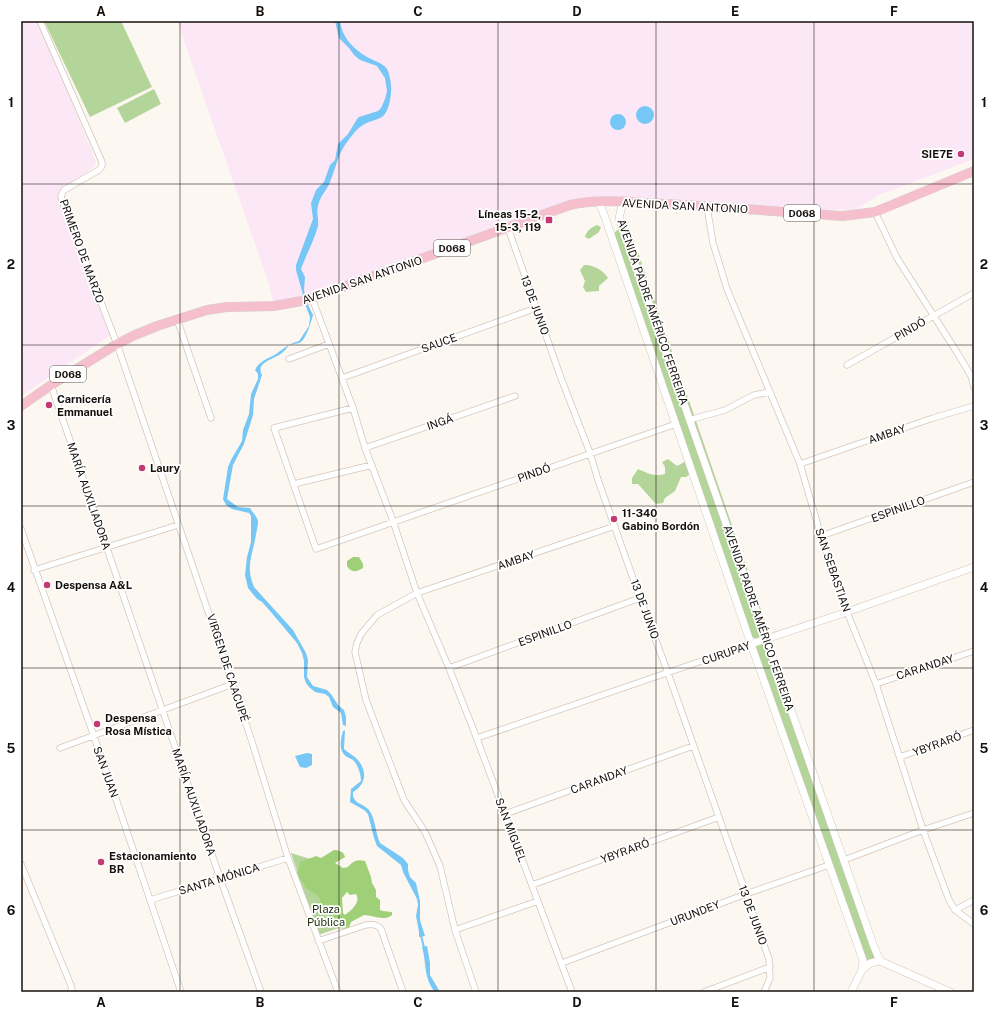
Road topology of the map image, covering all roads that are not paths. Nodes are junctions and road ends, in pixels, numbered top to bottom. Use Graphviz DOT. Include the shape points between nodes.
graph roads {
  1 [pos="40,21"];
  2 [pos="974,171"];
  3 [pos="598,202"];
  4 [pos="623,202"];
  5 [pos="707,206"];
  6 [pos="875,212"];
  7 [pos="619,218"];
  8 [pos="606,220"];
  9 [pos="508,228"];
  10 [pos="974,293"];
  11 [pos="310,299"];
  12 [pos="536,308"];
  13 [pos="934,316"];
  14 [pos="177,319"];
  15 [pos="117,344"];
  16 [pos="329,344"];
  17 [pos="289,359"];
  18 [pos="847,365"];
  19 [pos="342,378"];
  20 [pos="51,385"];
  21 [pos="974,387"];
  22 [pos="769,392"];
  23 [pos="514,396"];
  24 [pos="21,406"];
  25 [pos="974,406"];
  26 [pos="353,408"];
  27 [pos="211,418"];
  28 [pos="690,420"];
  29 [pos="676,424"];
  30 [pos="365,448"];
  31 [pos="590,453"];
  32 [pos="800,464"];
  33 [pos="372,465"];
  34 [pos="974,482"];
  35 [pos="294,484"];
  36 [pos="393,521"];
  37 [pos="178,525"];
  38 [pos="615,526"];
  39 [pos="21,529"];
  40 [pos="821,536"];
  41 [pos="107,548"];
  42 [pos="974,567"];
  43 [pos="34,570"];
  44 [pos="417,593"];
  45 [pos="640,598"];
  46 [pos="847,612"];
  47 [pos="766,639"];
  48 [pos="751,644"];
  49 [pos="974,651"];
  50 [pos="449,668"];
  51 [pos="668,673"];
  52 [pos="233,684"];
  53 [pos="876,684"];
  54 [pos="162,710"];
  55 [pos="974,730"];
  56 [pos="94,737"];
  57 [pos="477,738"];
  58 [pos="693,746"];
  59 [pos="60,748"];
  60 [pos="900,757"];
  61 [pos="974,813"];
  62 [pos="505,814"];
  63 [pos="719,817"];
  64 [pos="923,830"];
  65 [pos="288,858"];
  66 [pos="844,860"];
  67 [pos="21,864"];
  68 [pos="829,865"];
  69 [pos="220,878"];
  70 [pos="532,885"];
  71 [pos="746,894"];
  72 [pos="150,900"];
  73 [pos="974,900"];
  74 [pos="538,901"];
  75 [pos="955,910"];
  76 [pos="974,924"];
  77 [pos="455,930"];
  78 [pos="318,941"];
  79 [pos="880,961"];
  80 [pos="562,964"];
  81 [pos="770,967"];
  82 [pos="862,970"];
  83 [pos="70,992"];
  84 [pos="181,992"];
  85 [pos="261,992"];
  86 [pos="338,992"];
  87 [pos="404,992"];
  88 [pos="476,992"];
  89 [pos="572,992"];
  90 [pos="704,992"];
  91 [pos="764,992"];
  92 [pos="851,992"];
  93 [pos="950,992"];
  1 -- 15 [label="street, PRIMERO DE MARZO" via="102,162 99,170 64,190 61,196"];
  2 -- 6 [label="main road, AVENIDA SAN ANTONIO / D068"];
  3 -- 4 [label="main road, AVENIDA SAN ANTONIO / D068"];
  3 -- 8 [label="street, AVENIDA PADRE AMÉRICO FERREIRA"];
  3 -- 9 [label="main road, AVENIDA SAN ANTONIO / D068" via="570,205"];
  4 -- 5 [label="main road, AVENIDA SAN ANTONIO / D068"];
  4 -- 7 [label="street, AVENIDA PADRE AMÉRICO FERREIRA"];
  5 -- 6 [label="main road, AVENIDA SAN ANTONIO / D068" via="843,216"];
  5 -- 22 [label="street, SAN SEBASTIAN" via="713,243 727,289"];
  6 -- 13 [label="street" via="898,258"];
  7 -- 8 [label="street"];
  7 -- 28 [label="street, AVENIDA PADRE AMÉRICO FERREIRA"];
  8 -- 29 [label="street, AVENIDA PADRE AMÉRICO FERREIRA"];
  9 -- 11 [label="main road, AVENIDA SAN ANTONIO / D068"];
  9 -- 12 [label="street, 13 DE JUNIO"];
  10 -- 13 [label="street, PINDÓ"];
  11 -- 14 [label="main road, AVENIDA SAN ANTONIO / D068" via="274,306 207,310"];
  11 -- 16 [label="street, SAN MIGUEL"];
  12 -- 19 [label="street, SAUCE"];
  12 -- 31 [label="street, 13 DE JUNIO"];
  13 -- 18 [label="street, PINDÓ"];
  13 -- 21 [label="street" via="971,376"];
  14 -- 15 [label="main road, AVENIDA SAN ANTONIO / D068" via="135,334"];
  14 -- 27 [label="street"];
  15 -- 20 [label="main road, AVENIDA SAN ANTONIO / D068"];
  15 -- 37 [label="street, VIRGEN DE CAACUPÉ"];
  16 -- 17 [label="street"];
  16 -- 19 [label="street, SAN MIGUEL"];
  19 -- 26 [label="street, SAN MIGUEL"];
  20 -- 24 [label="main road, AVENIDA SAN ANTONIO / D068"];
  20 -- 41 [label="street, MARÍA AUXILIADORA"];
  22 -- 28 [label="street" via="754,395 725,410"];
  22 -- 32 [label="street, SAN SEBASTIAN"];
  23 -- 30 [label="street, INGÁ"];
  25 -- 32 [label="street, AMBAY"];
  26 -- 30 [label="street, SAN MIGUEL"];
  26 -- 35 [label="street" via="274,428"];
  28 -- 47 [label="street, AVENIDA PADRE AMÉRICO FERREIRA"];
  29 -- 31 [label="street, PINDÓ"];
  29 -- 48 [label="street, AVENIDA PADRE AMÉRICO FERREIRA"];
  30 -- 33 [label="street, SAN MIGUEL"];
  31 -- 36 [label="street, PINDÓ"];
  31 -- 38 [label="street, 13 DE JUNIO"];
  32 -- 40 [label="street, SAN SEBASTIAN"];
  33 -- 35 [label="street"];
  33 -- 36 [label="street, SAN MIGUEL"];
  34 -- 40 [label="street, ESPINILLO"];
  35 -- 36 [label="street, PINDÓ" via="316,549"];
  36 -- 44 [label="street, SAN MIGUEL"];
  37 -- 41 [label="street"];
  37 -- 52 [label="street, VIRGEN DE CAACUPÉ"];
  38 -- 44 [label="street, AMBAY"];
  38 -- 45 [label="street, 13 DE JUNIO"];
  39 -- 43 [label="street, SAN JUAN"];
  40 -- 46 [label="street, SAN SEBASTIAN"];
  41 -- 43 [label="street"];
  41 -- 54 [label="street, MARÍA AUXILIADORA"];
  42 -- 46 [label="street, CURUPAY"];
  43 -- 56 [label="street, SAN JUAN"];
  44 -- 50 [label="street, SAN MIGUEL"];
  44 -- 77 [label="street, AMBAY" via="377,615 361,634 355,652 366,700 404,800 425,832 440,866"];
  45 -- 50 [label="street, ESPINILLO"];
  45 -- 51 [label="street, 13 DE JUNIO"];
  46 -- 47 [label="street, CURUPAY"];
  46 -- 53 [label="street, SAN SEBASTIAN"];
  47 -- 48 [label="street, CURUPAY"];
  47 -- 66 [label="street, AVENIDA PADRE AMÉRICO FERREIRA"];
  48 -- 51 [label="street, CURUPAY"];
  48 -- 68 [label="street, AVENIDA PADRE AMÉRICO FERREIRA"];
  49 -- 53 [label="street, CARANDAY"];
  50 -- 57 [label="street, SAN MIGUEL"];
  51 -- 57 [label="street, CURUPAY"];
  51 -- 58 [label="street, 13 DE JUNIO"];
  52 -- 54 [label="street"];
  52 -- 65 [label="street, VIRGEN DE CAACUPÉ"];
  53 -- 60 [label="street, SAN SEBASTIAN"];
  54 -- 56 [label="street"];
  54 -- 69 [label="street, MARÍA AUXILIADORA"];
  55 -- 60 [label="street, YBYRARÓ"];
  56 -- 59 [label="street"];
  56 -- 72 [label="street, SAN JUAN"];
  57 -- 62 [label="street, SAN MIGUEL"];
  58 -- 62 [label="street, CARANDAY"];
  58 -- 63 [label="street, 13 DE JUNIO"];
  60 -- 64 [label="street, SAN SEBASTIAN"];
  61 -- 64 [label="street"];
  62 -- 70 [label="street, SAN MIGUEL"];
  63 -- 70 [label="street, YBYRARÓ"];
  63 -- 71 [label="street, 13 DE JUNIO"];
  64 -- 66 [label="street"];
  64 -- 75 [label="street, SAN SEBASTIAN"];
  65 -- 69 [label="street, SANTA MÓNICA"];
  65 -- 78 [label="street, VIRGEN DE CAACUPÉ"];
  66 -- 79 [label="street, AVENIDA PADRE AMÉRICO FERREIRA"];
  67 -- 83 [label="street" via="72,988"];
  68 -- 71 [label="street, URUNDEY"];
  68 -- 82 [label="street, AVENIDA PADRE AMÉRICO FERREIRA" via="863,960"];
  69 -- 72 [label="street, SANTA MÓNICA"];
  69 -- 85 [label="street, MARÍA AUXILIADORA"];
  70 -- 74 [label="street, SAN MIGUEL"];
  71 -- 80 [label="street, URUNDEY"];
  71 -- 81 [label="street, 13 DE JUNIO"];
  72 -- 84 [label="street, SAN JUAN"];
  73 -- 75 [label="street"];
  74 -- 77 [label="street"];
  74 -- 80 [label="street, SAN MIGUEL"];
  75 -- 76 [label="street, SAN SEBASTIAN"];
  77 -- 88 [label="street, AMBAY"];
  78 -- 86 [label="street, VIRGEN DE CAACUPÉ"];
  78 -- 87 [label="street" via="366,925 378,926"];
  79 -- 82 [label="street" via="870,962"];
  79 -- 93 [label="street"];
  80 -- 89 [label="street, SAN MIGUEL"];
  81 -- 90 [label="street"];
  81 -- 91 [label="street, 13 DE JUNIO" via="770,978"];
  82 -- 92 [label="street"];
}
